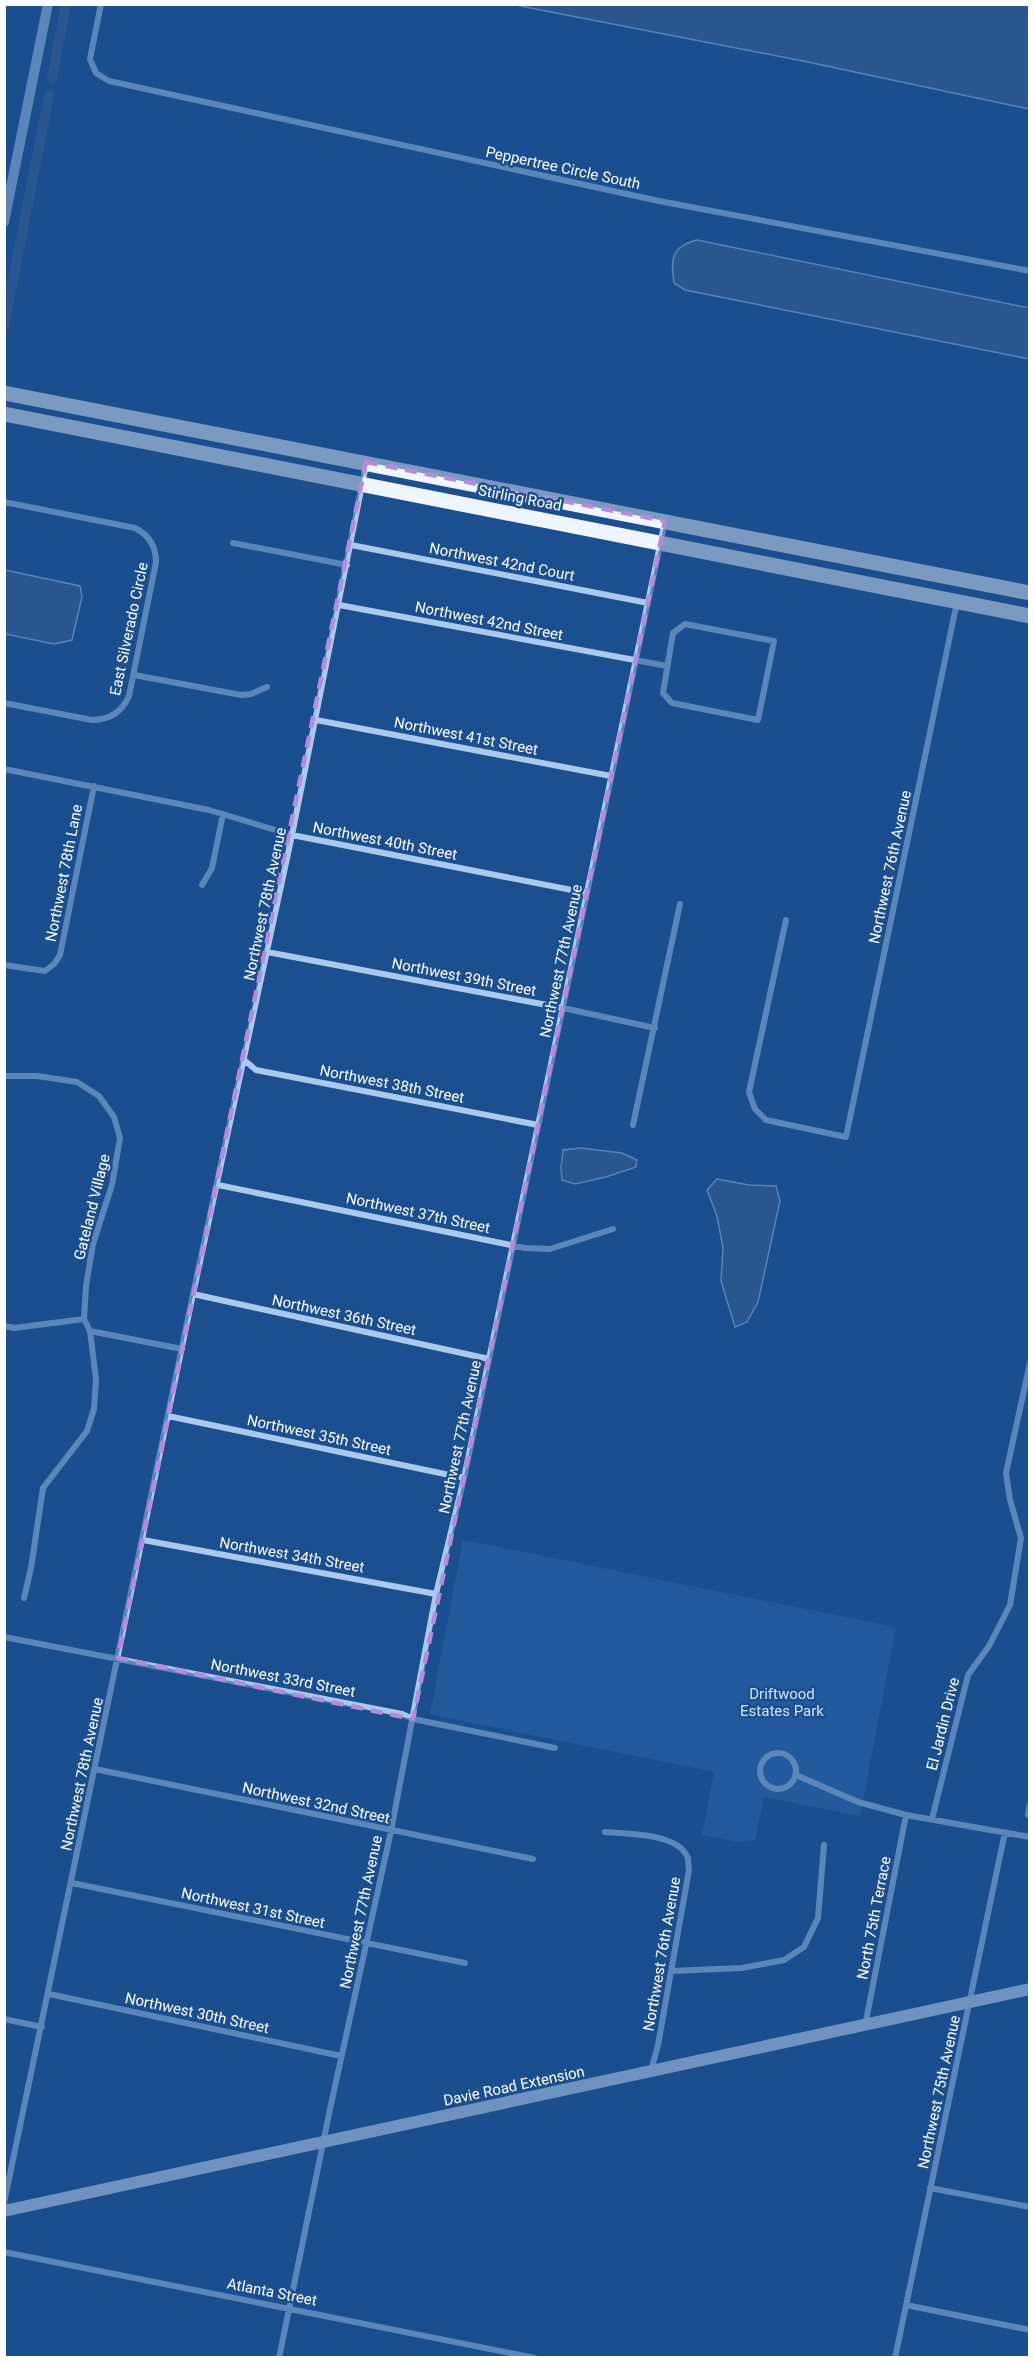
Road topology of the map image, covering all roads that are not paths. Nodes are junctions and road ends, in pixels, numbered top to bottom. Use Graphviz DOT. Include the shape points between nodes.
graph roads {
  1 [pos="48,4"];
  2 [pos="101,4"];
  3 [pos="4,222"];
  4 [pos="1029,271"];
  5 [pos="4,393"];
  6 [pos="4,414"];
  7 [pos="366,462"];
  8 [pos="362,485"];
  9 [pos="4,502"];
  10 [pos="665,521"];
  11 [pos="233,543"];
  12 [pos="660,543"];
  13 [pos="351,545"];
  14 [pos="347,565"];
  15 [pos="1029,593"];
  16 [pos="958,602"];
  17 [pos="648,603"];
  18 [pos="339,605"];
  19 [pos="1029,616"];
  20 [pos="636,661"];
  21 [pos="667,666"];
  22 [pos="134,675"];
  23 [pos="267,687"];
  24 [pos="4,703"];
  25 [pos="316,720"];
  26 [pos="4,769"];
  27 [pos="612,776"];
  28 [pos="94,786"];
  29 [pos="223,814"];
  30 [pos="292,836"];
  31 [pos="202,885"];
  32 [pos="587,893"];
  33 [pos="680,904"];
  34 [pos="786,920"];
  35 [pos="267,952"];
  36 [pos="4,965"];
  37 [pos="563,1008"];
  38 [pos="655,1028"];
  39 [pos="244,1060"];
  40 [pos="4,1076"];
  41 [pos="538,1125"];
  42 [pos="633,1125"];
  43 [pos="218,1185"];
  44 [pos="613,1229"];
  45 [pos="512,1245"];
  46 [pos="193,1294"];
  47 [pos="84,1319"];
  48 [pos="4,1326"];
  49 [pos="90,1331"];
  50 [pos="182,1349"];
  51 [pos="489,1359"];
  52 [pos="1029,1363"];
  53 [pos="168,1416"];
  54 [pos="464,1478"];
  55 [pos="142,1540"];
  56 [pos="436,1594"];
  57 [pos="24,1598"];
  58 [pos="4,1637"];
  59 [pos="118,1658"];
  60 [pos="413,1719"];
  61 [pos="555,1748"];
  62 [pos="95,1769"];
  63 [pos="796,1775"];
  64 [pos="1029,1804"];
  65 [pos="906,1815"];
  66 [pos="1028,1815"];
  67 [pos="932,1819"];
  68 [pos="390,1831"];
  69 [pos="605,1832"];
  70 [pos="1005,1832"];
  71 [pos="1029,1837"];
  72 [pos="824,1845"];
  73 [pos="532,1859"];
  74 [pos="72,1883"];
  75 [pos="367,1944"];
  76 [pos="465,1963"];
  77 [pos="671,1971"];
  78 [pos="1029,1989"];
  79 [pos="49,1994"];
  80 [pos="970,2002"];
  81 [pos="4,2019"];
  82 [pos="865,2026"];
  83 [pos="42,2027"];
  84 [pos="341,2056"];
  85 [pos="651,2071"];
  86 [pos="325,2142"];
  87 [pos="930,2188"];
  88 [pos="4,2203"];
  89 [pos="1029,2207"];
  90 [pos="4,2211"];
  91 [pos="4,2252"];
  92 [pos="906,2305"];
  93 [pos="290,2308"];
  94 [pos="1029,2330"];
  95 [pos="279,2358"];
  96 [pos="535,2358"];
  97 [pos="895,2358"];
  1 -- 3 [label="street"];
  2 -- 4 [label="street, Peppertree Circle South" via="90,59 96,73 109,81 659,201"];
  5 -- 7 [label="main road, Stirling Road"];
  6 -- 8 [label="main road, Stirling Road"];
  7 -- 8 [label="street, Northwest 78th Avenue"];
  7 -- 10 [label="main road, Stirling Road"];
  8 -- 12 [label="main road, Stirling Road"];
  8 -- 13 [label="street, Northwest 78th Avenue"];
  9 -- 22 [label="street, East Silverado Circle" via="128,526 151,542 156,568"];
  10 -- 12 [label="street, Northwest 77th Avenue"];
  10 -- 15 [label="main road, Stirling Road"];
  11 -- 14 [label="street"];
  12 -- 16 [label="main road, Stirling Road"];
  12 -- 17 [label="street, Northwest 77th Avenue"];
  13 -- 14 [label="street, Northwest 78th Avenue"];
  13 -- 17 [label="street, Northwest 42nd Court"];
  14 -- 18 [label="street, Northwest 78th Avenue"];
  16 -- 19 [label="main road, Stirling Road"];
  16 -- 34 [label="street, Northwest 76th Avenue" via="846,1137 766,1120 755,1109 749,1092"];
  17 -- 20 [label="street, Northwest 77th Avenue"];
  18 -- 20 [label="street, Northwest 42nd Street"];
  18 -- 25 [label="street, Northwest 78th Avenue"];
  20 -- 21 [label="street, Northwest 42nd Street"];
  20 -- 27 [label="street, Northwest 77th Avenue"];
  21 -- 21 [label="street" via="663,693 672,703 758,720 774,641 685,624 673,633"];
  22 -- 23 [label="street" via="238,695"];
  22 -- 24 [label="street, East Silverado Circle" via="126,703 113,716 101,720"];
  25 -- 27 [label="street, Northwest 41st Street"];
  25 -- 30 [label="street, Northwest 78th Avenue"];
  26 -- 28 [label="street, Northwest 40th Street"];
  27 -- 32 [label="street, Northwest 77th Avenue"];
  28 -- 29 [label="street, Northwest 40th Street"];
  28 -- 36 [label="street, Northwest 78th Lane" via="60,955 45,971"];
  29 -- 30 [label="street, Northwest 40th Street"];
  29 -- 31 [label="street" via="212,868"];
  30 -- 32 [label="street, Northwest 40th Street"];
  30 -- 35 [label="street, Northwest 78th Avenue"];
  32 -- 37 [label="street, Northwest 77th Avenue"];
  33 -- 38 [label="street"];
  35 -- 37 [label="street, Northwest 39th Street"];
  35 -- 39 [label="street, Northwest 78th Avenue"];
  37 -- 38 [label="street, Northwest 39th Street"];
  37 -- 41 [label="street, Northwest 77th Avenue"];
  38 -- 42 [label="street"];
  39 -- 41 [label="street, Northwest 38th Street" via="256,1070"];
  39 -- 43 [label="street, Northwest 78th Avenue"];
  40 -- 47 [label="street, Gateland Village" via="37,1076 77,1083 99,1096 114,1117 120,1138 118,1159 93,1244"];
  41 -- 45 [label="street, Northwest 77th Avenue"];
  43 -- 45 [label="street, Northwest 37th Street"];
  43 -- 46 [label="street, Northwest 78th Avenue"];
  44 -- 45 [label="street, Northwest 37th Street" via="550,1249"];
  45 -- 51 [label="street, Northwest 77th Avenue"];
  46 -- 50 [label="street, Northwest 78th Avenue"];
  46 -- 51 [label="street, Northwest 36th Street"];
  47 -- 48 [label="street"];
  47 -- 49 [label="street"];
  49 -- 50 [label="street"];
  49 -- 57 [label="street" via="96,1379 94,1409 87,1431 43,1488"];
  50 -- 53 [label="street, Northwest 78th Avenue"];
  51 -- 54 [label="street, Northwest 77th Avenue"];
  52 -- 67 [label="street, El Jardin Drive" via="1006,1473 1021,1538 1010,1605 989,1646 968,1675"];
  53 -- 54 [label="street, Northwest 35th Street"];
  53 -- 55 [label="street, Northwest 78th Avenue"];
  54 -- 56 [label="street, Northwest 77th Avenue"];
  55 -- 56 [label="street, Northwest 34th Street"];
  55 -- 59 [label="street, Northwest 78th Avenue"];
  56 -- 60 [label="street, Northwest 77th Avenue"];
  58 -- 59 [label="street, Northwest 33rd Street"];
  59 -- 60 [label="street, Northwest 33rd Street"];
  59 -- 62 [label="street, Northwest 78th Avenue"];
  60 -- 61 [label="street, Northwest 33rd Street"];
  60 -- 68 [label="street, Northwest 77th Avenue"];
  62 -- 68 [label="street, Northwest 32nd Street"];
  62 -- 74 [label="street, Northwest 78th Avenue"];
  63 -- 63 [label="street" via="794,1760 785,1754 775,1752 765,1757 760,1767 760,1777 777,1790 787,1787"];
  63 -- 65 [label="street" via="858,1802"];
  64 -- 66 [label="street"];
  65 -- 67 [label="street"];
  65 -- 82 [label="street, North 75th Terrace"];
  67 -- 70 [label="street"];
  68 -- 73 [label="street, Northwest 32nd Street"];
  68 -- 75 [label="street, Northwest 77th Avenue"];
  69 -- 77 [label="street, Northwest 76th Avenue" via="674,1842 687,1856 689,1870"];
  70 -- 71 [label="street"];
  70 -- 80 [label="street, Northwest 75th Avenue"];
  72 -- 77 [label="street" via="818,1918 804,1947 784,1960 742,1968"];
  74 -- 75 [label="street, Northwest 31st Street"];
  74 -- 79 [label="street, Northwest 78th Avenue"];
  75 -- 76 [label="street, Northwest 31st Street"];
  75 -- 84 [label="street, Northwest 77th Avenue"];
  77 -- 85 [label="street, Northwest 76th Avenue"];
  78 -- 80 [label="main road, Davie Road Extension"];
  79 -- 83 [label="street, Northwest 78th Avenue"];
  79 -- 84 [label="street, Northwest 30th Street"];
  80 -- 82 [label="main road, Davie Road Extension"];
  80 -- 87 [label="street, Northwest 75th Avenue"];
  81 -- 83 [label="street"];
  82 -- 85 [label="main road, Davie Road Extension"];
  83 -- 88 [label="street, Northwest 78th Avenue"];
  84 -- 86 [label="street, Northwest 77th Avenue"];
  85 -- 86 [label="main road, Davie Road Extension"];
  86 -- 90 [label="main road, Davie Road Extension"];
  86 -- 93 [label="street, Northwest 77th Avenue"];
  87 -- 89 [label="street"];
  87 -- 92 [label="street, Northwest 75th Avenue"];
  91 -- 93 [label="street, Atlanta Street"];
  92 -- 94 [label="street"];
  92 -- 97 [label="street, Northwest 75th Avenue"];
  93 -- 95 [label="street, Northwest 77th Avenue"];
  93 -- 96 [label="street, Atlanta Street"];
}
